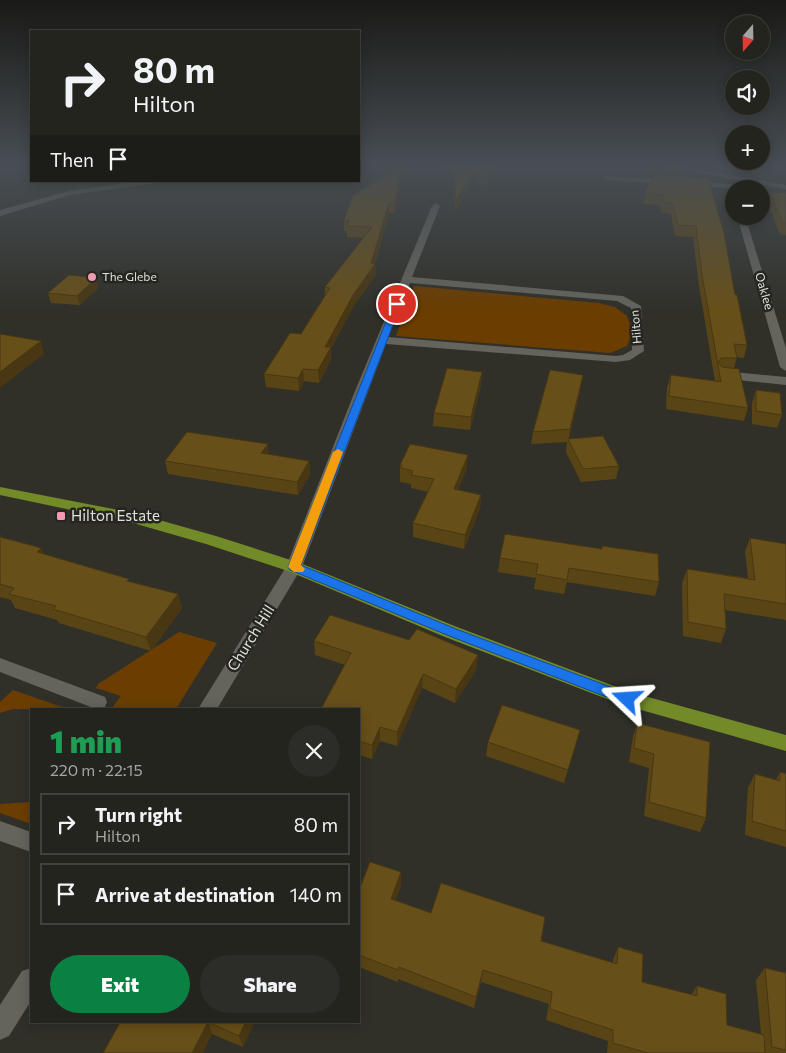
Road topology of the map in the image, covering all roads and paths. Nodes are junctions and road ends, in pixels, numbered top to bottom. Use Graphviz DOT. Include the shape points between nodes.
graph roads {
  1 [pos="433,213"];
  2 [pos="744,225"];
  3 [pos="407,280"];
  4 [pos="383,340"];
  5 [pos="786,366"];
  6 [pos="722,375"];
  7 [pos="786,380"];
  8 [pos="0,491"];
  9 [pos="294,567"];
  10 [pos="0,665"];
  11 [pos="98,702"];
  12 [pos="207,708"];
  13 [pos="786,743"];
  14 [pos="0,831"];
  15 [pos="30,842"];
  16 [pos="30,982"];
  17 [pos="0,1027"];
  1 -- 3 [label="street"];
  2 -- 5 [label="street, Oaklee"];
  3 -- 4 [label="street"];
  3 -- 4 [label="street, Hilton" via="627,300 636,306 638,351 616,359"];
  4 -- 9 [label="street"];
  6 -- 7 [label="street"];
  8 -- 9 [label="main road" via="134,518"];
  9 -- 12 [label="street, Church Hill"];
  9 -- 13 [label="main road" via="451,632 627,699"];
  10 -- 11 [label="street"];
  14 -- 15 [label="street"];
  16 -- 17 [label="street"];
}
